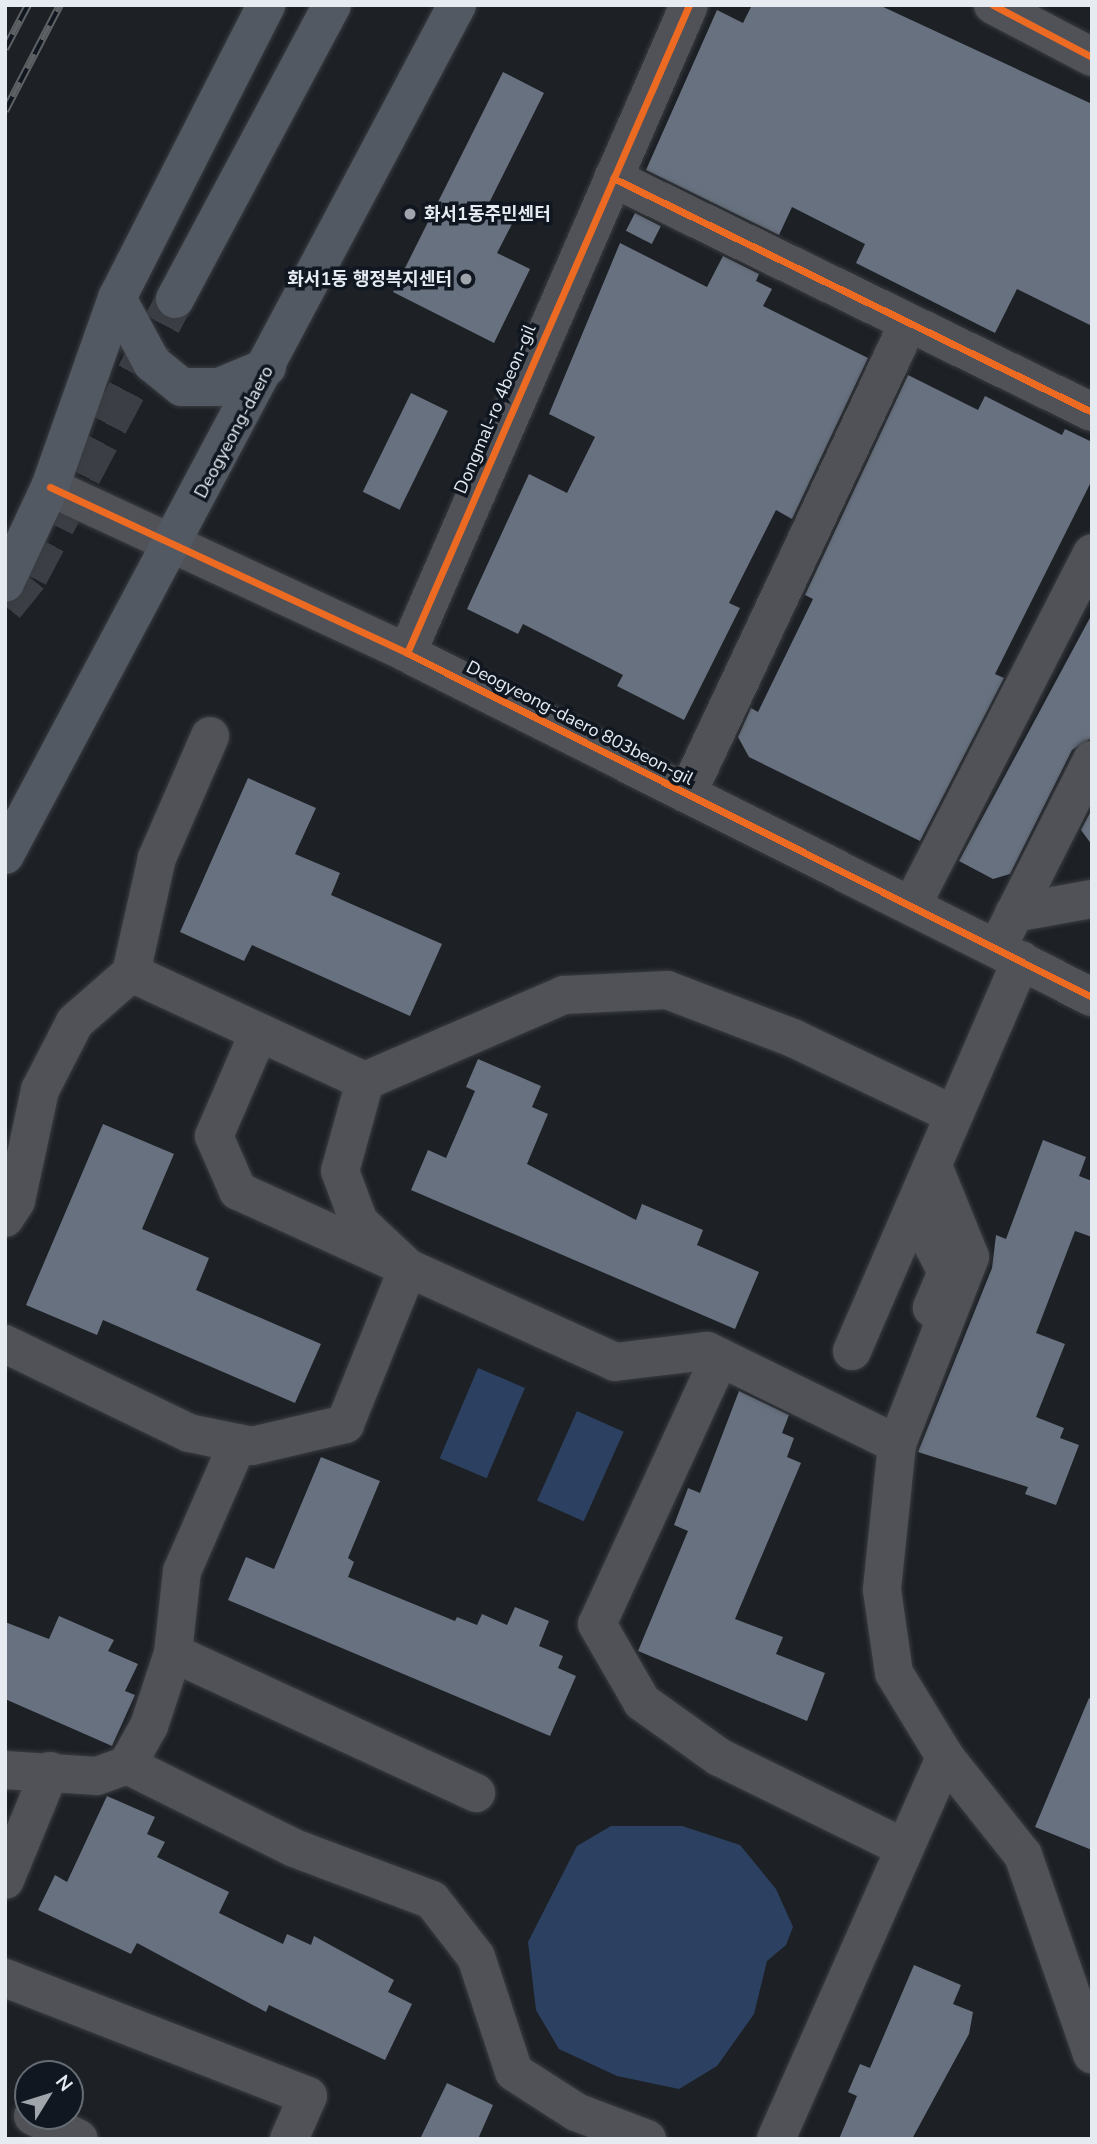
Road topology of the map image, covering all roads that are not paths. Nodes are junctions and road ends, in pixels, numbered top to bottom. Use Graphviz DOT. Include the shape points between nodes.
graph roads {
  1 [pos="266,5"];
  2 [pos="332,5"];
  3 [pos="457,5"];
  4 [pos="689,5"];
  5 [pos="993,5"];
  6 [pos="1092,57"];
  7 [pos="613,178"];
  8 [pos="117,298"];
  9 [pos="175,299"];
  10 [pos="908,324"];
  11 [pos="267,367"];
  12 [pos="1092,412"];
  13 [pos="50,487"];
  14 [pos="173,547"];
  15 [pos="1092,553"];
  16 [pos="5,583"];
  17 [pos="407,653"];
  18 [pos="210,736"];
  19 [pos="1092,760"];
  20 [pos="687,794"];
  21 [pos="5,855"];
  22 [pos="1092,899"];
  23 [pos="912,905"];
  24 [pos="1014,913"];
  25 [pos="1009,954"];
  26 [pos="131,973"];
  27 [pos="1092,997"];
  28 [pos="259,1032"];
  29 [pos="365,1081"];
  30 [pos="954,1115"];
  31 [pos="933,1166"];
  32 [pos="914,1209"];
  33 [pos="5,1218"];
  34 [pos="408,1268"];
  35 [pos="5,1344"];
  36 [pos="852,1351"];
  37 [pos="720,1357"];
  38 [pos="905,1375"];
  39 [pos="238,1443"];
  40 [pos="897,1444"];
  41 [pos="173,1653"];
  42 [pos="945,1757"];
  43 [pos="127,1766"];
  44 [pos="5,1770"];
  45 [pos="50,1771"];
  46 [pos="476,1793"];
  47 [pos="905,1848"];
  48 [pos="5,1880"];
  49 [pos="5,1978"];
  50 [pos="1092,2054"];
  51 [pos="61,2130"];
  52 [pos="79,2139"];
  53 [pos="289,2139"];
  54 [pos="647,2139"];
  55 [pos="776,2139"];
  1 -- 8 [label="main road"];
  2 -- 9 [label="main road"];
  3 -- 11 [label="main road, Deogyeong-daero"];
  4 -- 7 [label="street, Dongmal-ro 4beon-gil"];
  5 -- 6 [label="street"];
  7 -- 10 [label="street"];
  7 -- 17 [label="street, Dongmal-ro 4beon-gil"];
  8 -- 11 [label="main road" via="152,363 182,387 219,387"];
  8 -- 13 [label="main road"];
  10 -- 12 [label="street"];
  10 -- 20 [label="street, Deogyeong-daero 803beon-gil"];
  11 -- 14 [label="main road, Deogyeong-daero"];
  13 -- 14 [label="street, Deogyeong-daero 803beon-gil"];
  13 -- 16 [label="main road"];
  14 -- 17 [label="street, Deogyeong-daero 803beon-gil"];
  14 -- 21 [label="main road, Deogyeong-daero"];
  15 -- 23 [label="street"];
  17 -- 20 [label="street, Deogyeong-daero 803beon-gil"];
  18 -- 26 [label="street" via="157,858"];
  19 -- 24 [label="street"];
  20 -- 23 [label="street, Deogyeong-daero 803beon-gil"];
  22 -- 24 [label="street"];
  23 -- 25 [label="street, Deogyeong-daero 803beon-gil"];
  24 -- 25 [label="street"];
  25 -- 27 [label="street, Deogyeong-daero 803beon-gil"];
  25 -- 30 [label="street"];
  26 -- 28 [label="street"];
  26 -- 33 [label="street" via="75,1022 40,1090 16,1201"];
  28 -- 29 [label="street"];
  28 -- 34 [label="street" via="214,1136 238,1191"];
  29 -- 30 [label="street" via="564,995 667,990 795,1039"];
  29 -- 34 [label="street" via="340,1171 359,1222"];
  30 -- 31 [label="street"];
  31 -- 32 [label="street"];
  31 -- 40 [label="street" via="970,1257"];
  32 -- 36 [label="street"];
  32 -- 38 [label="street" via="947,1272"];
  34 -- 37 [label="street" via="615,1362 707,1351"];
  34 -- 39 [label="street" via="345,1424 252,1446"];
  35 -- 39 [label="street" via="189,1433"];
  37 -- 40 [label="street"];
  37 -- 47 [label="street" via="597,1624 642,1702 719,1757"];
  39 -- 41 [label="street" via="183,1571"];
  40 -- 42 [label="street" via="882,1590 894,1673"];
  41 -- 43 [label="street" via="149,1726"];
  41 -- 46 [label="street"];
  42 -- 47 [label="street"];
  42 -- 50 [label="street" via="1023,1855"];
  43 -- 45 [label="street" via="97,1776"];
  43 -- 54 [label="street" via="294,1848 432,1900 477,1957 514,2072 576,2112"];
  44 -- 45 [label="street"];
  45 -- 48 [label="street"];
  47 -- 55 [label="street"];
  49 -- 53 [label="street" via="308,2096"];
  51 -- 52 [label="street"];
}
